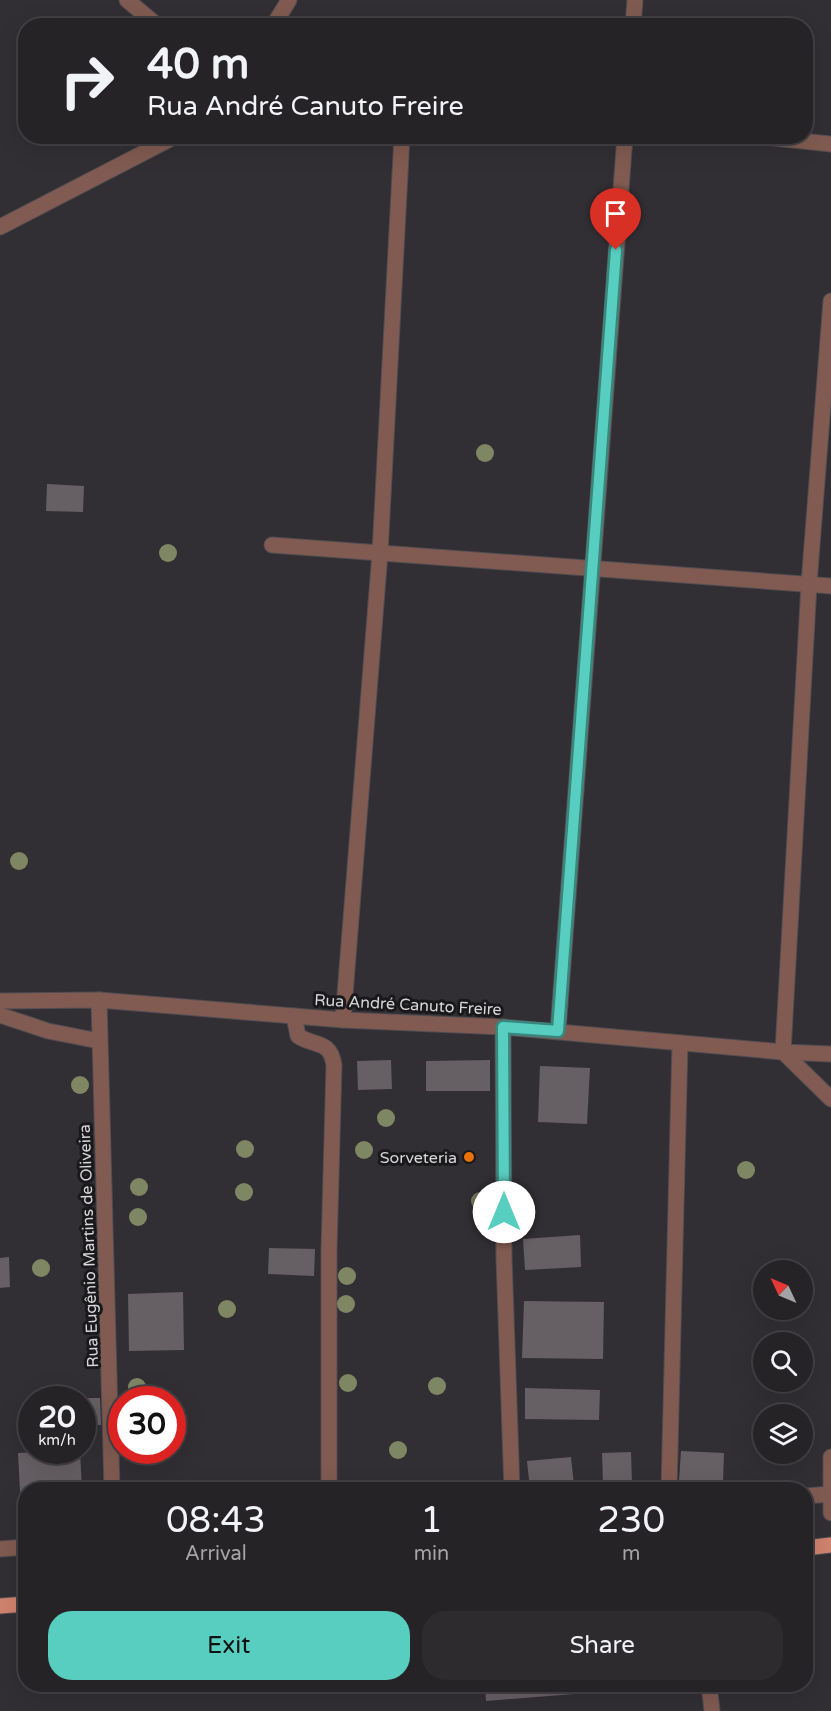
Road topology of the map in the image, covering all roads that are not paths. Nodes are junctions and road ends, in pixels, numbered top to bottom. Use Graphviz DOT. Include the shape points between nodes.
graph roads {
  1 [pos="127,0"];
  2 [pos="289,0"];
  3 [pos="635,0"];
  4 [pos="148,18"];
  5 [pos="278,18"];
  6 [pos="634,18"];
  7 [pos="813,142"];
  8 [pos="161,144"];
  9 [pos="402,144"];
  10 [pos="624,144"];
  11 [pos="831,144"];
  12 [pos="0,227"];
  13 [pos="831,301"];
  14 [pos="272,545"];
  15 [pos="380,553"];
  16 [pos="594,569"];
  17 [pos="809,584"];
  18 [pos="831,586"];
  19 [pos="99,1000"];
  20 [pos="0,1001"];
  21 [pos="0,1015"];
  22 [pos="294,1016"];
  23 [pos="343,1020"];
  24 [pos="503,1027"];
  25 [pos="558,1031"];
  26 [pos="99,1041"];
  27 [pos="680,1043"];
  28 [pos="783,1052"];
  29 [pos="831,1054"];
  30 [pos="831,1099"];
  31 [pos="831,1456"];
  32 [pos="112,1482"];
  33 [pos="329,1482"];
  34 [pos="512,1482"];
  35 [pos="669,1482"];
  36 [pos="830,1494"];
  37 [pos="813,1495"];
  38 [pos="831,1513"];
  39 [pos="831,1545"];
  40 [pos="813,1547"];
  41 [pos="18,1548"];
  42 [pos="0,1549"];
  43 [pos="18,1605"];
  44 [pos="0,1606"];
  45 [pos="711,1692"];
  46 [pos="712,1711"];
  1 -- 4 [label="street"];
  2 -- 5 [label="street"];
  3 -- 6 [label="street"];
  7 -- 11 [label="street"];
  8 -- 12 [label="street"];
  9 -- 15 [label="street"];
  10 -- 16 [label="street"];
  13 -- 17 [label="street"];
  14 -- 15 [label="street"];
  15 -- 16 [label="street"];
  15 -- 23 [label="street"];
  16 -- 17 [label="street"];
  16 -- 25 [label="street"];
  17 -- 18 [label="street"];
  17 -- 28 [label="street"];
  19 -- 20 [label="street, Rua André Canuto Freire"];
  19 -- 22 [label="street, Rua André Canuto Freire"];
  19 -- 26 [label="street, Rua Eugênio Martins de Oliveira"];
  21 -- 26 [label="street" via="48,1031"];
  22 -- 23 [label="street, Rua André Canuto Freire"];
  22 -- 33 [label="street" via="298,1036 327,1047 333,1054 334,1065 328,1250"];
  23 -- 24 [label="street, Rua André Canuto Freire"];
  24 -- 25 [label="street, Rua André Canuto Freire"];
  24 -- 34 [label="street" via="504,1258"];
  25 -- 27 [label="street, Rua André Canuto Freire"];
  26 -- 32 [label="street, Rua Eugênio Martins de Oliveira"];
  27 -- 28 [label="street, Rua André Canuto Freire"];
  27 -- 35 [label="street"];
  28 -- 29 [label="street, Rua André Canuto Freire"];
  28 -- 30 [label="street"];
  31 -- 36 [label="street"];
  36 -- 37 [label="street"];
  36 -- 38 [label="street"];
  39 -- 40 [label="main road"];
  41 -- 42 [label="street"];
  43 -- 44 [label="main road"];
  45 -- 46 [label="street"];
}
